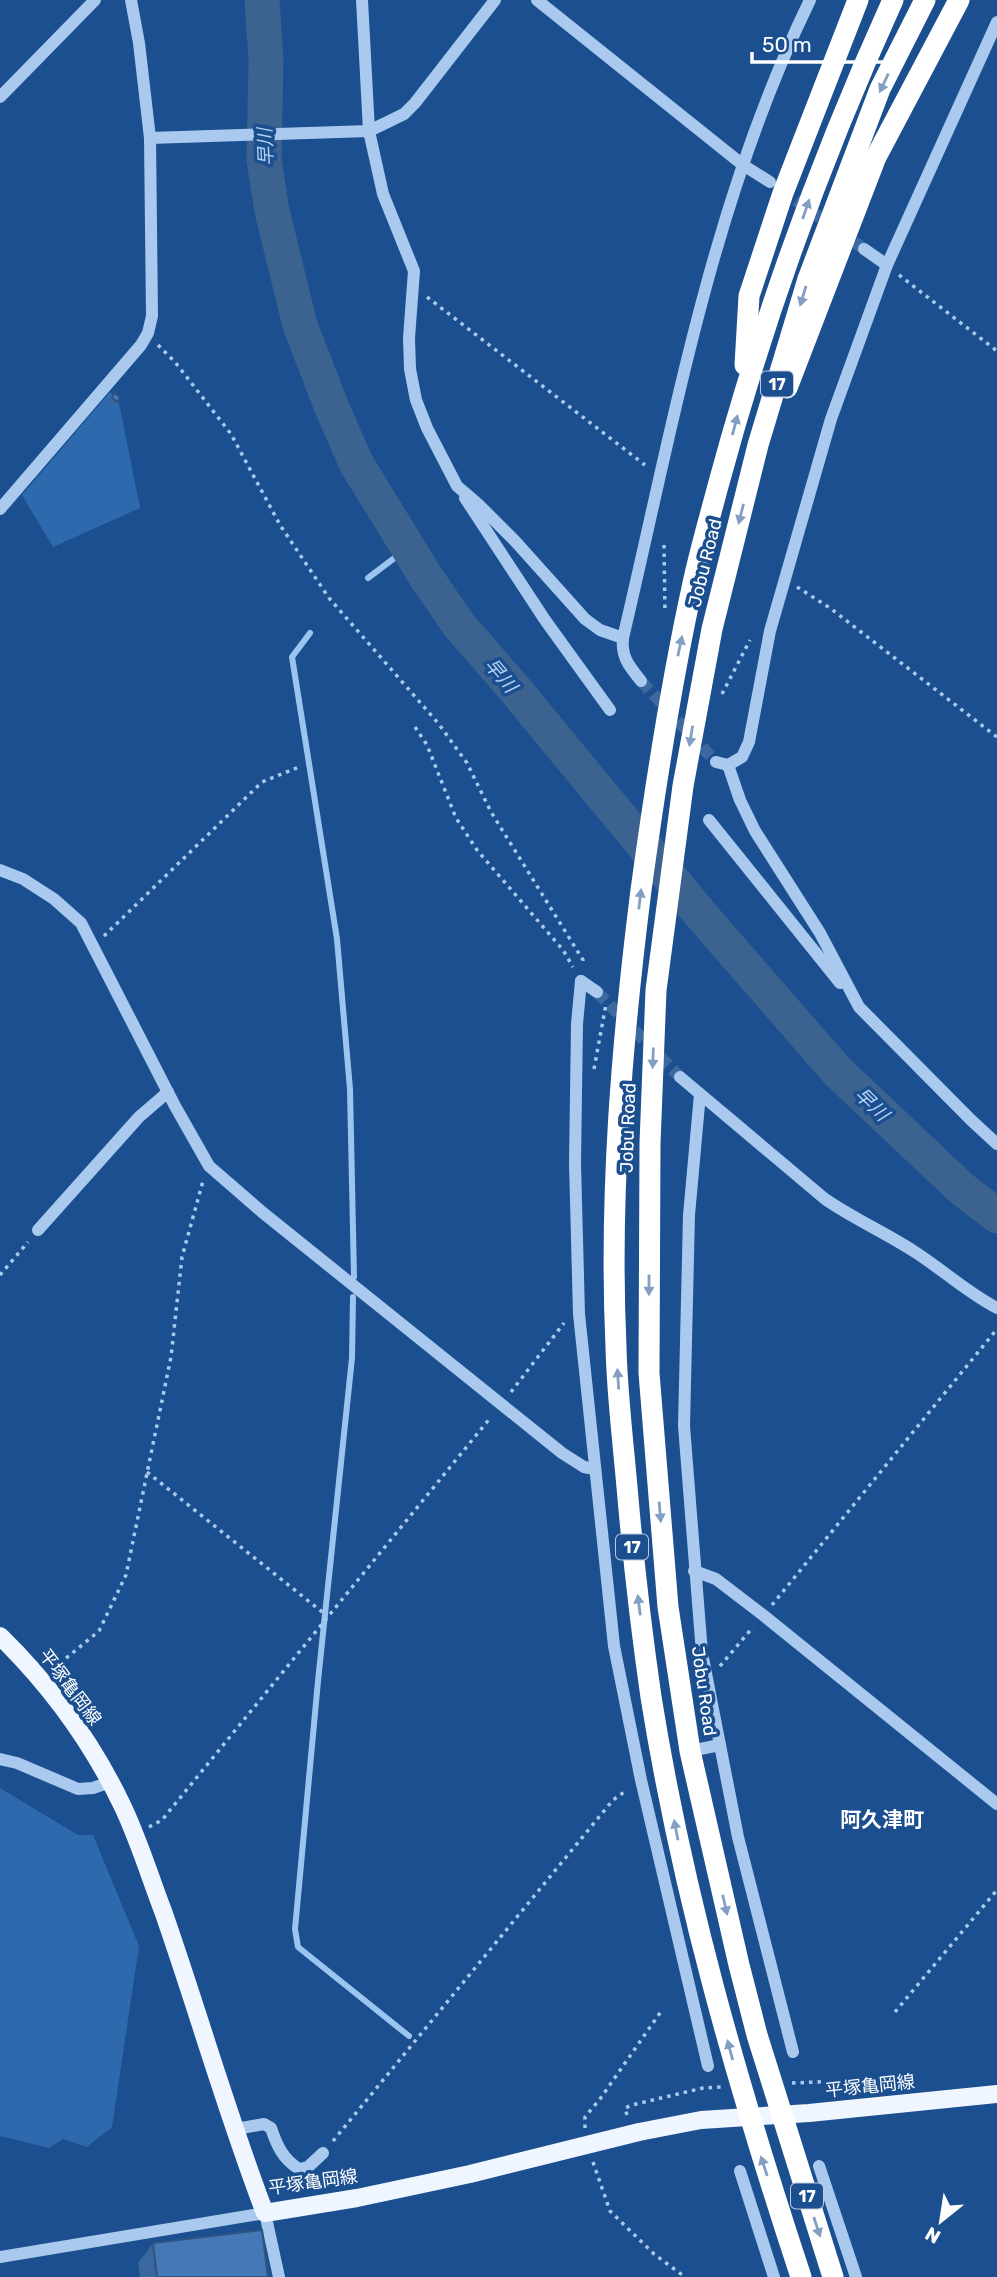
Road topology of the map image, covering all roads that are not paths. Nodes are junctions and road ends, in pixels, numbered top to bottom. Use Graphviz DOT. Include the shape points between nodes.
graph roads {
  1 [pos="95,0"];
  2 [pos="131,0"];
  3 [pos="362,0"];
  4 [pos="495,0"];
  5 [pos="537,0"];
  6 [pos="810,0"];
  7 [pos="858,0"];
  8 [pos="892,0"];
  9 [pos="925,0"];
  10 [pos="958,0"];
  11 [pos="997,22"];
  12 [pos="0,97"];
  13 [pos="369,131"];
  14 [pos="156,138"];
  15 [pos="743,165"];
  16 [pos="770,182"];
  17 [pos="864,248"];
  18 [pos="887,265"];
  19 [pos="744,392"];
  20 [pos="758,445"];
  21 [pos="457,486"];
  22 [pos="2,503"];
  23 [pos="623,638"];
  24 [pos="641,681"];
  25 [pos="610,710"];
  26 [pos="709,820"];
  27 [pos="0,870"];
  28 [pos="597,992"];
  29 [pos="859,1007"];
  30 [pos="680,1077"];
  31 [pos="168,1093"];
  32 [pos="700,1094"];
  33 [pos="997,1143"];
  34 [pos="38,1230"];
  35 [pos="997,1308"];
  36 [pos="594,1469"];
  37 [pos="694,1571"];
  38 [pos="0,1636"];
  39 [pos="720,1745"];
  40 [pos="690,1751"];
  41 [pos="0,1759"];
  42 [pos="110,1782"];
  43 [pos="997,1804"];
  44 [pos="708,1971"];
  45 [pos="685,1974"];
  46 [pos="793,2052"];
  47 [pos="708,2066"];
  48 [pos="997,2094"];
  49 [pos="748,2116"];
  50 [pos="781,2116"];
  51 [pos="236,2129"];
  52 [pos="323,2153"];
  53 [pos="819,2166"];
  54 [pos="740,2171"];
  55 [pos="265,2213"];
  56 [pos="0,2257"];
  57 [pos="279,2277"];
  58 [pos="774,2277"];
  59 [pos="801,2277"];
  60 [pos="833,2277"];
  61 [pos="856,2277"];
  1 -- 12 [label="street"];
  2 -- 14 [label="street"];
  3 -- 13 [label="street"];
  4 -- 13 [label="street" via="415,103 404,114"];
  5 -- 15 [label="street"];
  6 -- 15 [label="street"];
  7 -- 19 [label="highway" via="783,193 749,296"];
  19 -- 8 [label="highway, Jobu Road / 17, one-way" via="814,184"];
  9 -- 20 [label="highway, Jobu Road / 17, one-way" via="880,89 808,279"];
  10 -- 20 [label="highway" via="876,157 794,375"];
  11 -- 18 [label="street"];
  13 -- 14 [label="street"];
  13 -- 21 [label="street" via="383,194 414,271 409,338 416,400"];
  14 -- 22 [label="street" via="148,333"];
  15 -- 16 [label="street"];
  15 -- 23 [label="street" via="696,317"];
  17 -- 18 [label="street"];
  18 -- 29 [label="street" via="831,419 784,579 749,742 742,757 722,764 755,831 820,933"];
  44 -- 19 [label="highway, Jobu Road / 17, one-way" via="651,1696 615,1348 614,1238 631,967 658,761 693,582"];
  20 -- 40 [label="highway, Jobu Road / 17, one-way" via="712,629 683,786 656,990 649,1373 668,1607"];
  21 -- 23 [label="street" via="515,541 585,619"];
  21 -- 25 [label="street"];
  23 -- 24 [label="street" via="622,652"];
  26 -- 29 [label="street"];
  27 -- 31 [label="street" via="23,879 81,923"];
  28 -- 36 [label="street" via="581,981 575,1163 579,1314"];
  29 -- 33 [label="street"];
  30 -- 32 [label="street"];
  31 -- 34 [label="street" via="139,1117"];
  31 -- 36 [label="street" via="209,1166 562,1453"];
  32 -- 35 [label="street" via="825,1199 914,1251"];
  32 -- 37 [label="street" via="689,1215 684,1426"];
  36 -- 45 [label="street" via="614,1646"];
  37 -- 39 [label="street"];
  37 -- 43 [label="street" via="716,1579 763,1615"];
  38 -- 42 [label="main road, 平塚亀岡線" via="73,1721"];
  39 -- 40 [label="street"];
  39 -- 46 [label="street" via="738,1837"];
  40 -- 50 [label="highway, Jobu Road / 17, one-way" via="738,1965"];
  41 -- 42 [label="street" via="78,1789"];
  42 -- 51 [label="main road, 平塚亀岡線" via="135,1834"];
  44 -- 45 [label="street"];
  49 -- 44 [label="highway, Jobu Road / 17, one-way"];
  45 -- 47 [label="street"];
  48 -- 50 [label="main road, 平塚亀岡線"];
  49 -- 50 [label="main road, 平塚亀岡線"];
  49 -- 55 [label="main road, 平塚亀岡線" via="639,2132 470,2174"];
  59 -- 49 [label="highway, Jobu Road / 17, one-way"];
  50 -- 60 [label="highway, Jobu Road / 17, one-way"];
  51 -- 52 [label="street" via="264,2124 271,2128 283,2156 299,2169"];
  51 -- 55 [label="main road, 平塚亀岡線"];
  53 -- 61 [label="street"];
  54 -- 58 [label="street"];
  55 -- 56 [label="street"];
  55 -- 57 [label="street"];
}
